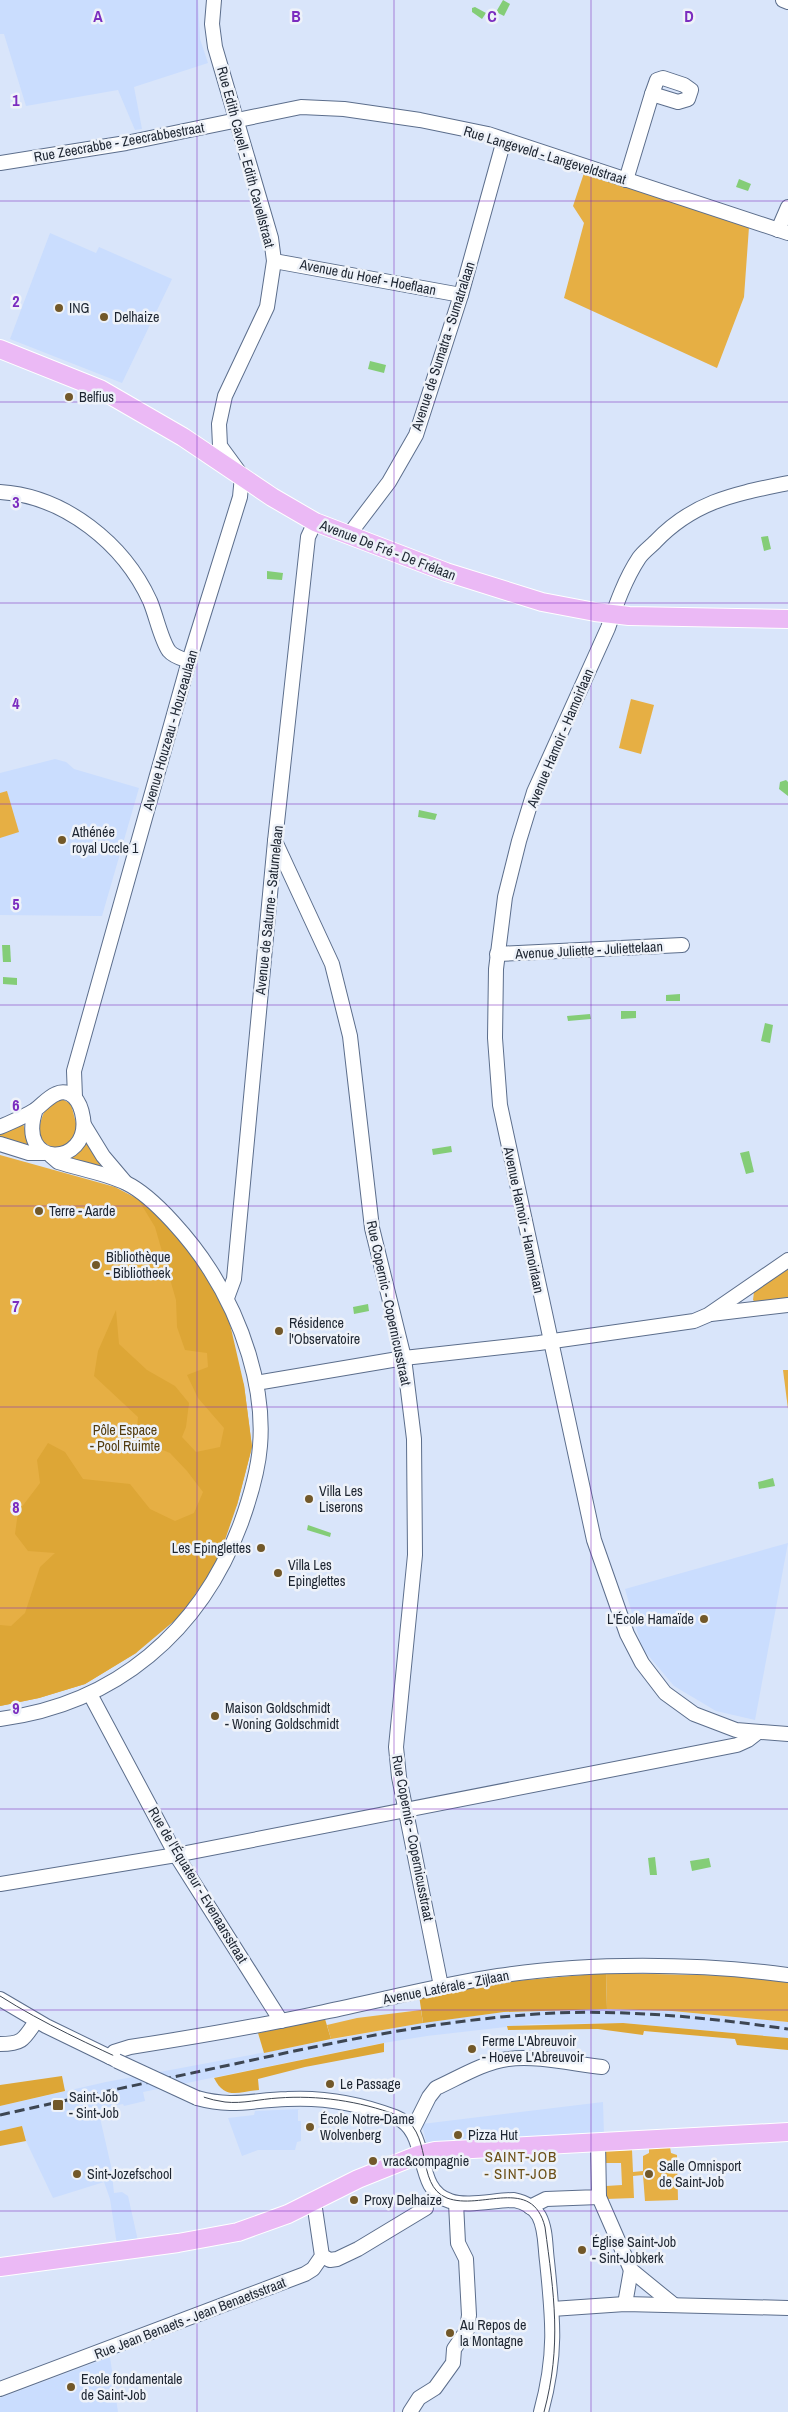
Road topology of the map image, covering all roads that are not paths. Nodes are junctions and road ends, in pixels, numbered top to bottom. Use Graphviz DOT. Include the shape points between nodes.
graph roads {
  1 [pos="214,0"];
  2 [pos="783,0"];
  3 [pos="788,2"];
  4 [pos="652,94"];
  5 [pos="237,119"];
  6 [pos="504,140"];
  7 [pos="0,164"];
  8 [pos="626,180"];
  9 [pos="788,207"];
  10 [pos="783,231"];
  11 [pos="274,261"];
  12 [pos="461,295"];
  13 [pos="0,349"];
  14 [pos="242,476"];
  15 [pos="788,483"];
  16 [pos="0,492"];
  17 [pos="315,522"];
  18 [pos="348,536"];
  19 [pos="613,614"];
  20 [pos="788,619"];
  21 [pos="189,662"];
  22 [pos="275,841"];
  23 [pos="682,945"];
  24 [pos="497,954"];
  25 [pos="74,1071"];
  26 [pos="60,1092"];
  27 [pos="75,1097"];
  28 [pos="36,1110"];
  29 [pos="84,1125"];
  30 [pos="0,1127"];
  31 [pos="0,1144"];
  32 [pos="48,1155"];
  33 [pos="125,1182"];
  34 [pos="788,1260"];
  35 [pos="227,1298"];
  36 [pos="747,1299"];
  37 [pos="788,1305"];
  38 [pos="708,1315"];
  39 [pos="551,1341"];
  40 [pos="404,1358"];
  41 [pos="256,1383"];
  42 [pos="90,1694"];
  43 [pos="0,1718"];
  44 [pos="757,1732"];
  45 [pos="788,1734"];
  46 [pos="406,1809"];
  47 [pos="176,1855"];
  48 [pos="0,1884"];
  49 [pos="788,1975"];
  50 [pos="441,1986"];
  51 [pos="0,1999"];
  52 [pos="36,2021"];
  53 [pos="281,2021"];
  54 [pos="0,2044"];
  55 [pos="114,2059"];
  56 [pos="602,2067"];
  57 [pos="411,2129"];
  58 [pos="788,2132"];
  59 [pos="598,2143"];
  60 [pos="421,2155"];
  61 [pos="599,2197"];
  62 [pos="314,2202"];
  63 [pos="456,2203"];
  64 [pos="530,2207"];
  65 [pos="426,2208"];
  66 [pos="322,2256"];
  67 [pos="0,2267"];
  68 [pos="631,2270"];
  69 [pos="625,2304"];
  70 [pos="674,2305"];
  71 [pos="788,2308"];
  72 [pos="552,2310"];
  73 [pos="0,2389"];
  74 [pos="410,2412"];
  75 [pos="542,2412"];
  1 -- 5 [label="street, Rue Edith Cavell - Edith Cavellstraat" via="213,35"];
  2 -- 3 [label="street"];
  4 -- 8 [label="street"];
  5 -- 6 [label="street, Rue Langeveld - Langeveldstraat" via="302,107 323,107 420,120"];
  5 -- 7 [label="street, Rue Zeecrabbe - Zeecrabbestraat"];
  5 -- 11 [label="street, Rue Edith Cavell - Edith Cavellstraat" via="271,238"];
  6 -- 8 [label="street, Rue Langeveld - Langeveldstraat"];
  6 -- 12 [label="street, Avenue de Sumatra - Sumatralaan"];
  8 -- 10 [label="street, Rue Langeveld - Langeveldstraat"];
  9 -- 10 [label="street"];
  11 -- 12 [label="street, Avenue du Hoef - Hoeflaan"];
  11 -- 14 [label="street, Rue Edith Cavell - Edith Cavellstraat" via="267,308 221,410 220,446"];
  12 -- 18 [label="street, Avenue de Sumatra - Sumatralaan" via="416,435 389,482"];
  13 -- 14 [label="main road, Avenue De Fré - De Frélaan" via="100,388"];
  14 -- 17 [label="main road, Avenue De Fré - De Frélaan"];
  14 -- 21 [label="street, Avenue Houzeau - Houzeaulaan" via="240,497"];
  15 -- 19 [label="street, Avenue Hamoir - Hamoirlaan" via="742,492 682,516 639,558"];
  16 -- 21 [label="street" via="44,502 99,533 140,583 169,651"];
  17 -- 18 [label="main road, Avenue De Fré - De Frélaan"];
  17 -- 22 [label="street, Avenue de Saturne - Saturnelaan" via="308,537"];
  18 -- 19 [label="main road, Avenue De Fré - De Frélaan" via="492,587 567,607"];
  19 -- 20 [label="main road, Avenue De Fré - De Frélaan"];
  19 -- 24 [label="street, Avenue Hamoir - Hamoirlaan" via="534,792 505,897"];
  21 -- 25 [label="street, Avenue Houzeau - Houzeaulaan"];
  22 -- 35 [label="street, Avenue de Saturne - Saturnelaan" via="234,1279"];
  22 -- 40 [label="street, Rue Copernic - Copernicusstraat" via="332,964 350,1036 372,1228"];
  23 -- 24 [label="street, Avenue Juliette - Juliettelaan"];
  24 -- 39 [label="street, Avenue Hamoir - Hamoirlaan" via="495,1038 500,1105"];
  25 -- 26 [label="street, Avenue Houzeau - Houzeaulaan" via="66,1077"];
  25 -- 27 [label="street, Avenue Houzeau - Houzeaulaan"];
  26 -- 27 [label="street"];
  26 -- 28 [label="street" via="46,1099"];
  27 -- 29 [label="street"];
  28 -- 30 [label="street"];
  28 -- 32 [label="street" via="32,1132 37,1144"];
  29 -- 32 [label="street" via="72,1149"];
  29 -- 33 [label="street"];
  31 -- 32 [label="street"];
  32 -- 33 [label="street" via="58,1162"];
  33 -- 35 [label="street" via="174,1223 200,1254"];
  34 -- 36 [label="street"];
  35 -- 41 [label="street"];
  36 -- 37 [label="street"];
  36 -- 38 [label="street"];
  36 -- 38 [label="street"];
  38 -- 39 [label="street" via="694,1321"];
  39 -- 40 [label="street"];
  39 -- 44 [label="street, Avenue Hamoir - Hamoirlaan" via="594,1540 627,1634 642,1663 665,1693 694,1714 736,1730"];
  40 -- 41 [label="street"];
  40 -- 46 [label="street, Rue Copernic - Copernicusstraat" via="414,1439 415,1497 415,1555 396,1747"];
  41 -- 42 [label="street" via="260,1446 255,1478 234,1540 218,1573 181,1627 166,1642"];
  42 -- 43 [label="street" via="56,1707"];
  42 -- 47 [label="street, Rue de l'Équateur - Evenaarsstraat"];
  44 -- 45 [label="street, Avenue Hamoir - Hamoirlaan"];
  44 -- 46 [label="street" via="737,1745"];
  46 -- 47 [label="street"];
  46 -- 50 [label="street, Rue Copernic - Copernicusstraat"];
  47 -- 48 [label="street"];
  47 -- 53 [label="street, Rue de l'Équateur - Evenaarsstraat"];
  49 -- 50 [label="street, Avenue Latérale - Zijlaan" via="735,1969 604,1967 516,1974"];
  50 -- 53 [label="street, Avenue Latérale - Zijlaan"];
  51 -- 52 [label="street"];
  52 -- 54 [label="street" via="24,2039"];
  52 -- 55 [label="street"];
  53 -- 55 [label="street, Avenue Latérale - Zijlaan" via="130,2047 114,2052"];
  55 -- 57 [label="street, bridge" via="197,2098 229,2104 290,2099 331,2101 390,2115"];
  56 -- 57 [label="street" via="532,2059 498,2061 436,2088"];
  57 -- 60 [label="street"];
  58 -- 59 [label="main road"];
  59 -- 60 [label="main road" via="453,2149"];
  59 -- 61 [label="street"];
  60 -- 62 [label="main road" via="358,2179"];
  60 -- 63 [label="street" via="435,2193"];
  61 -- 64 [label="street" via="546,2199"];
  61 -- 68 [label="street"];
  62 -- 66 [label="street"];
  62 -- 67 [label="main road" via="238,2232"];
  63 -- 64 [label="street" via="514,2200"];
  63 -- 74 [label="street" via="458,2243 466,2259 467,2330 454,2349 454,2363 435,2388 419,2398"];
  64 -- 72 [label="street" via="543,2228"];
  65 -- 66 [label="street" via="337,2259"];
  66 -- 73 [label="street, Rue Jean Benaets - Jean Benaetsstraat" via="305,2274"];
  68 -- 69 [label="street"];
  68 -- 70 [label="street"];
  69 -- 70 [label="street"];
  69 -- 72 [label="street"];
  70 -- 71 [label="street"];
  72 -- 75 [label="street" via="553,2358"];
}
